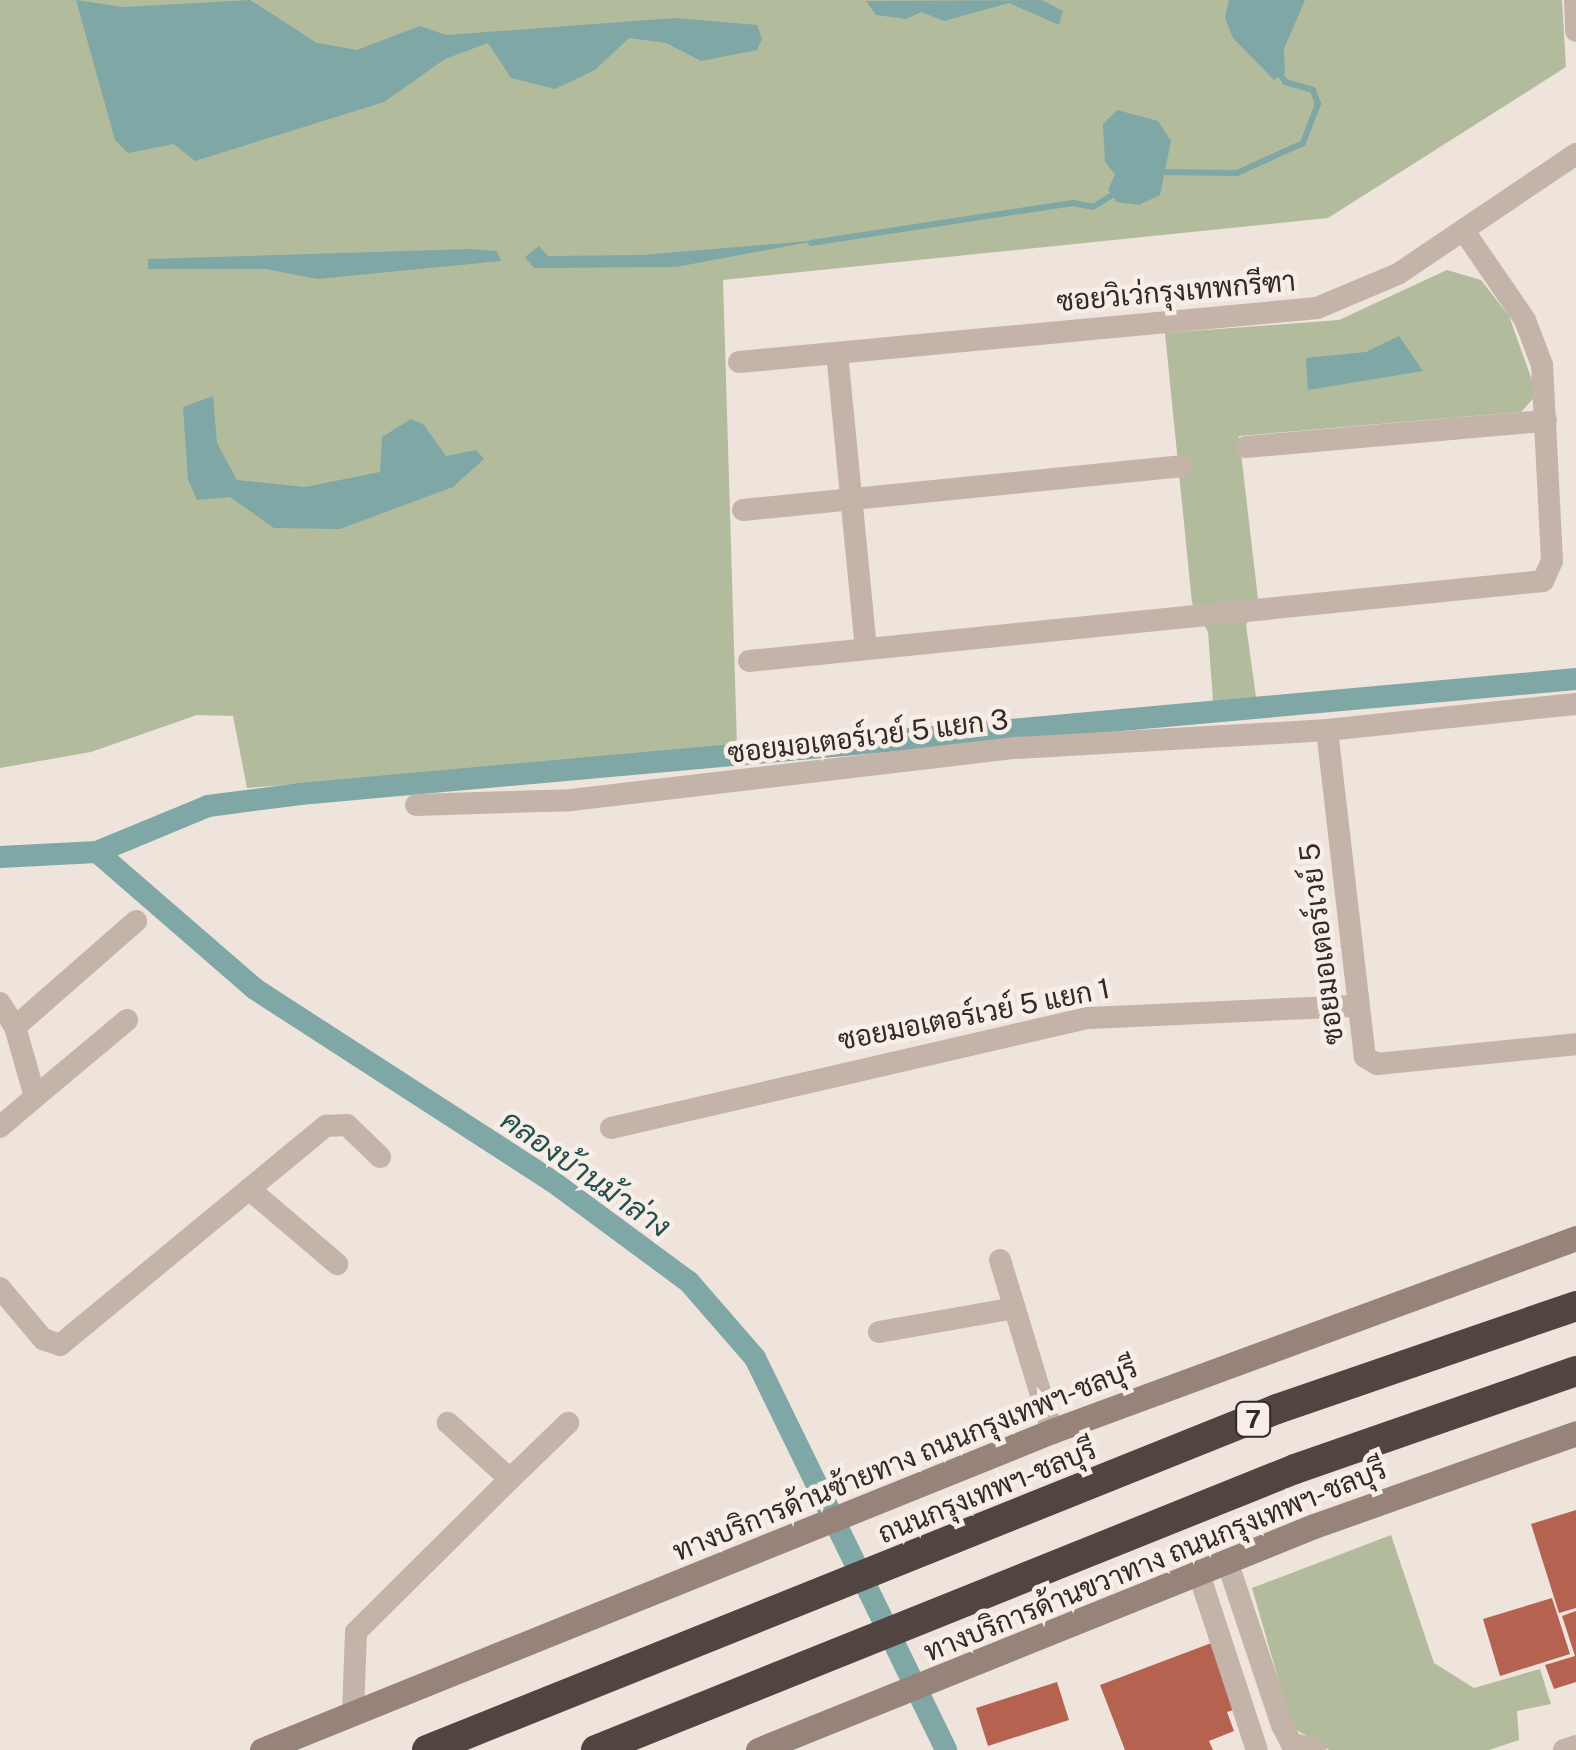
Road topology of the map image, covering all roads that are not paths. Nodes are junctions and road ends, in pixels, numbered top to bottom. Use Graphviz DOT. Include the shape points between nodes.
graph roads {
  1 [pos="1575,0"];
  2 [pos="1576,31"];
  3 [pos="1576,154"];
  4 [pos="1464,232"];
  5 [pos="838,353"];
  6 [pos="740,362"];
  7 [pos="1546,421"];
  8 [pos="1246,447"];
  9 [pos="1182,466"];
  10 [pos="852,499"];
  11 [pos="743,510"];
  12 [pos="866,649"];
  13 [pos="750,660"];
  14 [pos="1576,704"];
  15 [pos="1328,730"];
  16 [pos="416,805"];
  17 [pos="136,921"];
  18 [pos="0,1003"];
  19 [pos="1356,1006"];
  20 [pos="127,1020"];
  21 [pos="15,1027"];
  22 [pos="1576,1044"];
  23 [pos="35,1098"];
  24 [pos="0,1127"];
  25 [pos="611,1128"];
  26 [pos="380,1157"];
  27 [pos="250,1189"];
  28 [pos="1576,1238"];
  29 [pos="1000,1260"];
  30 [pos="337,1264"];
  31 [pos="0,1288"];
  32 [pos="1576,1306"];
  33 [pos="1015,1308"];
  34 [pos="879,1332"];
  35 [pos="1576,1371"];
  36 [pos="568,1423"];
  37 [pos="448,1424"];
  38 [pos="1052,1431"];
  39 [pos="1576,1433"];
  40 [pos="510,1479"];
  41 [pos="1227,1561"];
  42 [pos="1198,1571"];
  43 [pos="353,1714"];
  44 [pos="1291,1743"];
  45 [pos="1576,1746"];
  46 [pos="262,1750"];
  47 [pos="427,1750"];
  48 [pos="596,1750"];
  49 [pos="758,1750"];
  50 [pos="1257,1750"];
  51 [pos="1265,1750"];
  52 [pos="1316,1750"];
  53 [pos="1564,1750"];
  1 -- 2 [label="street"];
  3 -- 4 [label="street, ซอยวิเว่กรุงเทพกรีฑา"];
  4 -- 5 [label="street, ซอยวิเว่กรุงเทพกรีฑา" via="1398,274 1318,308"];
  4 -- 7 [label="street" via="1535,340"];
  5 -- 6 [label="street, ซอยวิเว่กรุงเทพกรีฑา"];
  5 -- 10 [label="street"];
  7 -- 8 [label="street"];
  7 -- 12 [label="street" via="1552,561 1543,580"];
  9 -- 10 [label="street"];
  10 -- 11 [label="street"];
  10 -- 12 [label="street"];
  12 -- 13 [label="street"];
  14 -- 15 [label="street, ซอยมอเตอร์เวย์ 5 แยก 3"];
  15 -- 16 [label="street, ซอยมอเตอร์เวย์ 5 แยก 3" via="1017,748 571,800"];
  15 -- 19 [label="street, ซอยมอเตอร์เวย์ 5"];
  17 -- 21 [label="street"];
  18 -- 21 [label="street"];
  19 -- 22 [label="street, ซอยมอเตอร์เวย์ 5" via="1362,1052 1377,1064"];
  19 -- 25 [label="street, ซอยมอเตอร์เวย์ 5 แยก 1" via="1089,1018"];
  20 -- 23 [label="street"];
  21 -- 23 [label="street"];
  23 -- 24 [label="street"];
  26 -- 27 [label="street" via="336,1122"];
  27 -- 30 [label="street"];
  27 -- 31 [label="street" via="60,1346 43,1338"];
  28 -- 38 [label="main road, ทางบริการด้านซ้ายทาง ถนนกรุงเทพฯ-ชลบุรี"];
  29 -- 33 [label="street"];
  32 -- 47 [label="highway, ถนนกรุงเทพฯ-ชลบุรี / 7" via="1278,1409"];
  33 -- 34 [label="street"];
  33 -- 38 [label="street"];
  35 -- 48 [label="highway, 7" via="1296,1469"];
  36 -- 40 [label="street"];
  37 -- 40 [label="street"];
  38 -- 43 [label="main road, ทางบริการด้านซ้ายทาง ถนนกรุงเทพฯ-ชลบุรี"];
  39 -- 41 [label="main road, ทางบริการด้านขวาทาง ถนนกรุงเทพฯ-ชลบุรี"];
  40 -- 43 [label="street" via="356,1632"];
  41 -- 42 [label="main road, ทางบริการด้านขวาทาง ถนนกรุงเทพฯ-ชลบุรี"];
  41 -- 44 [label="street"];
  42 -- 49 [label="main road, ทางบริการด้านขวาทาง ถนนกรุงเทพฯ-ชลบุรี"];
  42 -- 50 [label="street"];
  43 -- 46 [label="main road, ทางบริการด้านซ้ายทาง ถนนกรุงเทพฯ-ชลบุรี"];
  44 -- 51 [label="street"];
  44 -- 52 [label="street"];
  45 -- 53 [label="street"];
}
